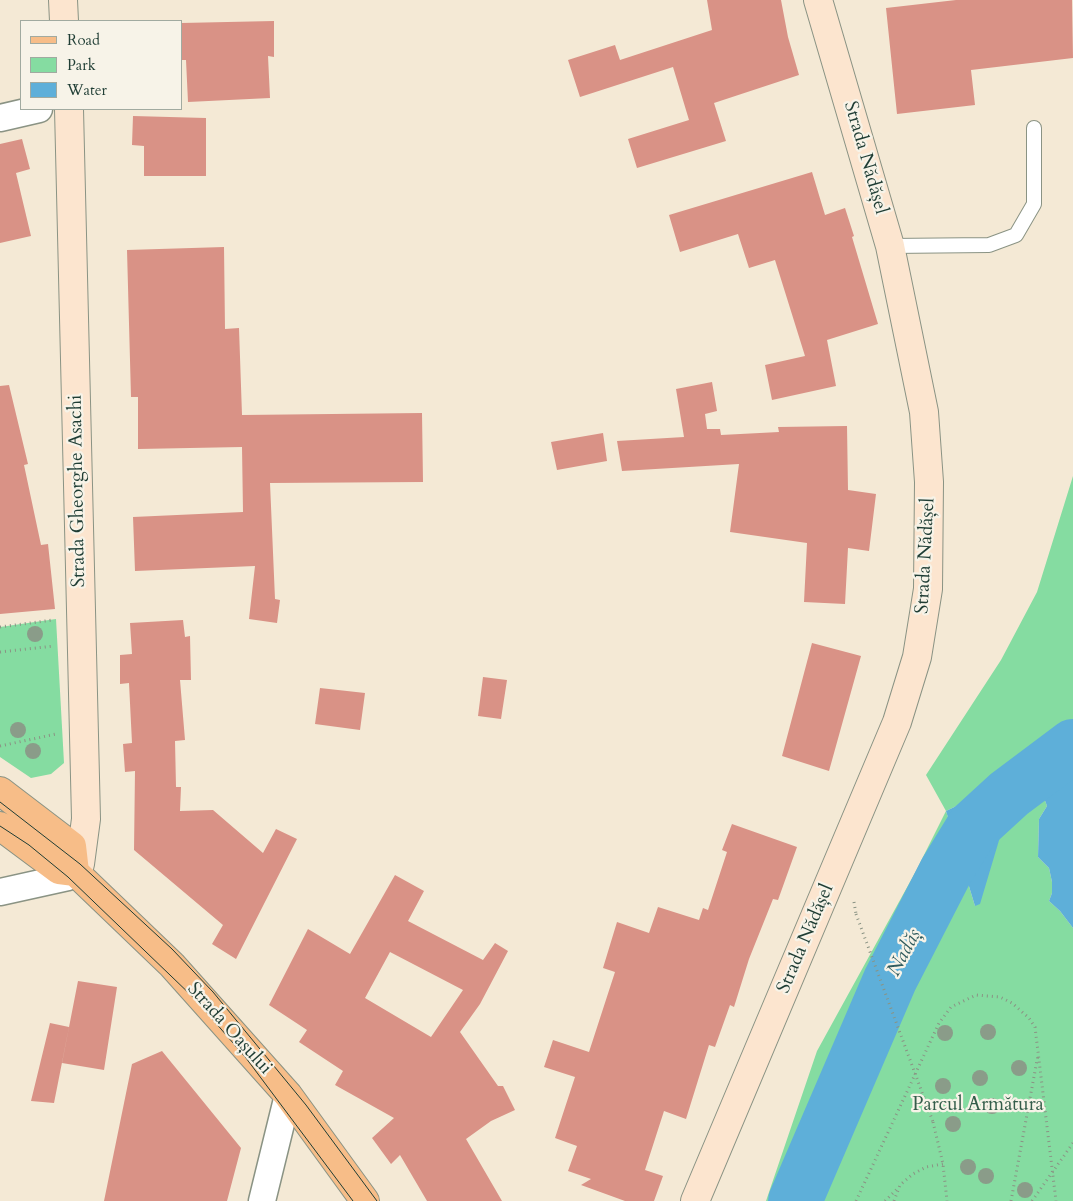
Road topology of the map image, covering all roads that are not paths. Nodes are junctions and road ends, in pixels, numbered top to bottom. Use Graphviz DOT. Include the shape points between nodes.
graph roads {
  1 [pos="63,0"];
  2 [pos="818,0"];
  3 [pos="64,20"];
  4 [pos="35,110"];
  5 [pos="69,110"];
  6 [pos="0,118"];
  7 [pos="1034,128"];
  8 [pos="890,246"];
  9 [pos="0,791"];
  10 [pos="0,826"];
  11 [pos="75,872"];
  12 [pos="0,892"];
  13 [pos="288,1095"];
  14 [pos="262,1201"];
  15 [pos="366,1201"];
  16 [pos="695,1201"];
  1 -- 3 [label="street"];
  2 -- 8 [label="street, Strada Nădășel"];
  4 -- 6 [label="street"];
  5 -- 11 [label="street, Strada Gheorghe Asachi" via="86,819 80,864"];
  7 -- 8 [label="lane" via="1034,204 1016,234 989,245"];
  8 -- 16 [label="street, Strada Nădășel" via="924,412 929,482 928,590 917,657 898,722"];
  9 -- 11 [label="main road" via="72,846"];
  10 -- 11 [label="main road, Strada Oașului" via="59,870"];
  11 -- 12 [label="street" via="68,877"];
  11 -- 13 [label="main road, Strada Oașului" via="172,965"];
  13 -- 14 [label="street"];
  13 -- 15 [label="main road, Strada Oașului"];
}
